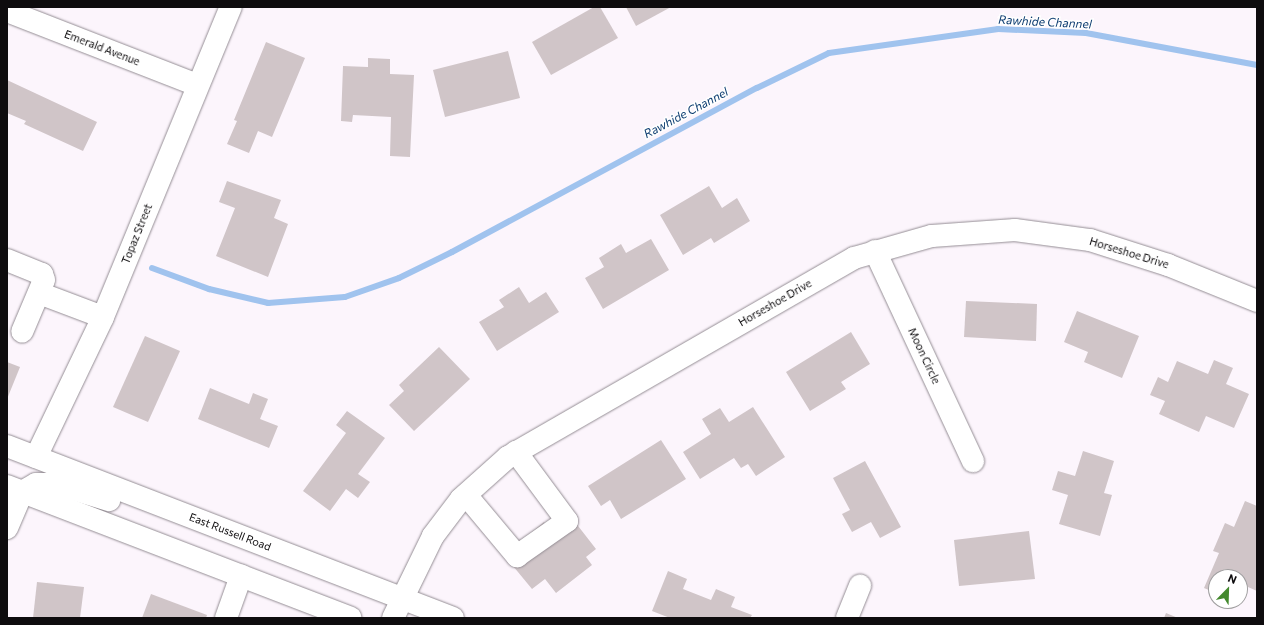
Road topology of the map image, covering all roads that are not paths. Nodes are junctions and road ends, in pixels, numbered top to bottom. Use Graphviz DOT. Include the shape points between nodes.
graph roads {
  1 [pos="230,7"];
  2 [pos="7,11"];
  3 [pos="197,85"];
  4 [pos="875,251"];
  5 [pos="7,260"];
  6 [pos="39,292"];
  7 [pos="1257,301"];
  8 [pos="103,317"];
  9 [pos="22,332"];
  10 [pos="7,446"];
  11 [pos="516,452"];
  12 [pos="36,457"];
  13 [pos="973,461"];
  14 [pos="15,489"];
  15 [pos="466,495"];
  16 [pos="7,528"];
  17 [pos="255,542"];
  18 [pos="241,576"];
  19 [pos="860,586"];
  20 [pos="401,598"];
  21 [pos="226,618"];
  22 [pos="350,618"];
  23 [pos="393,618"];
  24 [pos="453,618"];
  25 [pos="847,618"];
  1 -- 3 [label="street, Topaz Street"];
  2 -- 3 [label="street, Emerald Avenue"];
  3 -- 8 [label="street, Topaz Street"];
  4 -- 7 [label="street, Horseshoe Drive" via="932,236 1015,230 1090,240 1168,265"];
  4 -- 11 [label="street, Horseshoe Drive" via="854,258"];
  4 -- 13 [label="street, Moon Circle"];
  5 -- 6 [label="street" via="42,274 44,280"];
  6 -- 8 [label="street"];
  6 -- 9 [label="street"];
  8 -- 12 [label="street, Topaz Street"];
  10 -- 12 [label="street, East Russell Road"];
  11 -- 15 [label="street, Horseshoe Drive"];
  11 -- 15 [label="street" via="567,521 517,556"];
  12 -- 17 [label="street, East Russell Road"];
  14 -- 16 [label="street"];
  14 -- 17 [label="street" via="36,484 73,489 136,508 222,541"];
  14 -- 18 [label="street"];
  15 -- 20 [label="street, Horseshoe Drive" via="433,536"];
  17 -- 20 [label="street, East Russell Road"];
  18 -- 21 [label="street"];
  18 -- 22 [label="street"];
  19 -- 25 [label="street"];
  20 -- 23 [label="street, Horseshoe Drive"];
  20 -- 24 [label="street, East Russell Road"];
}
